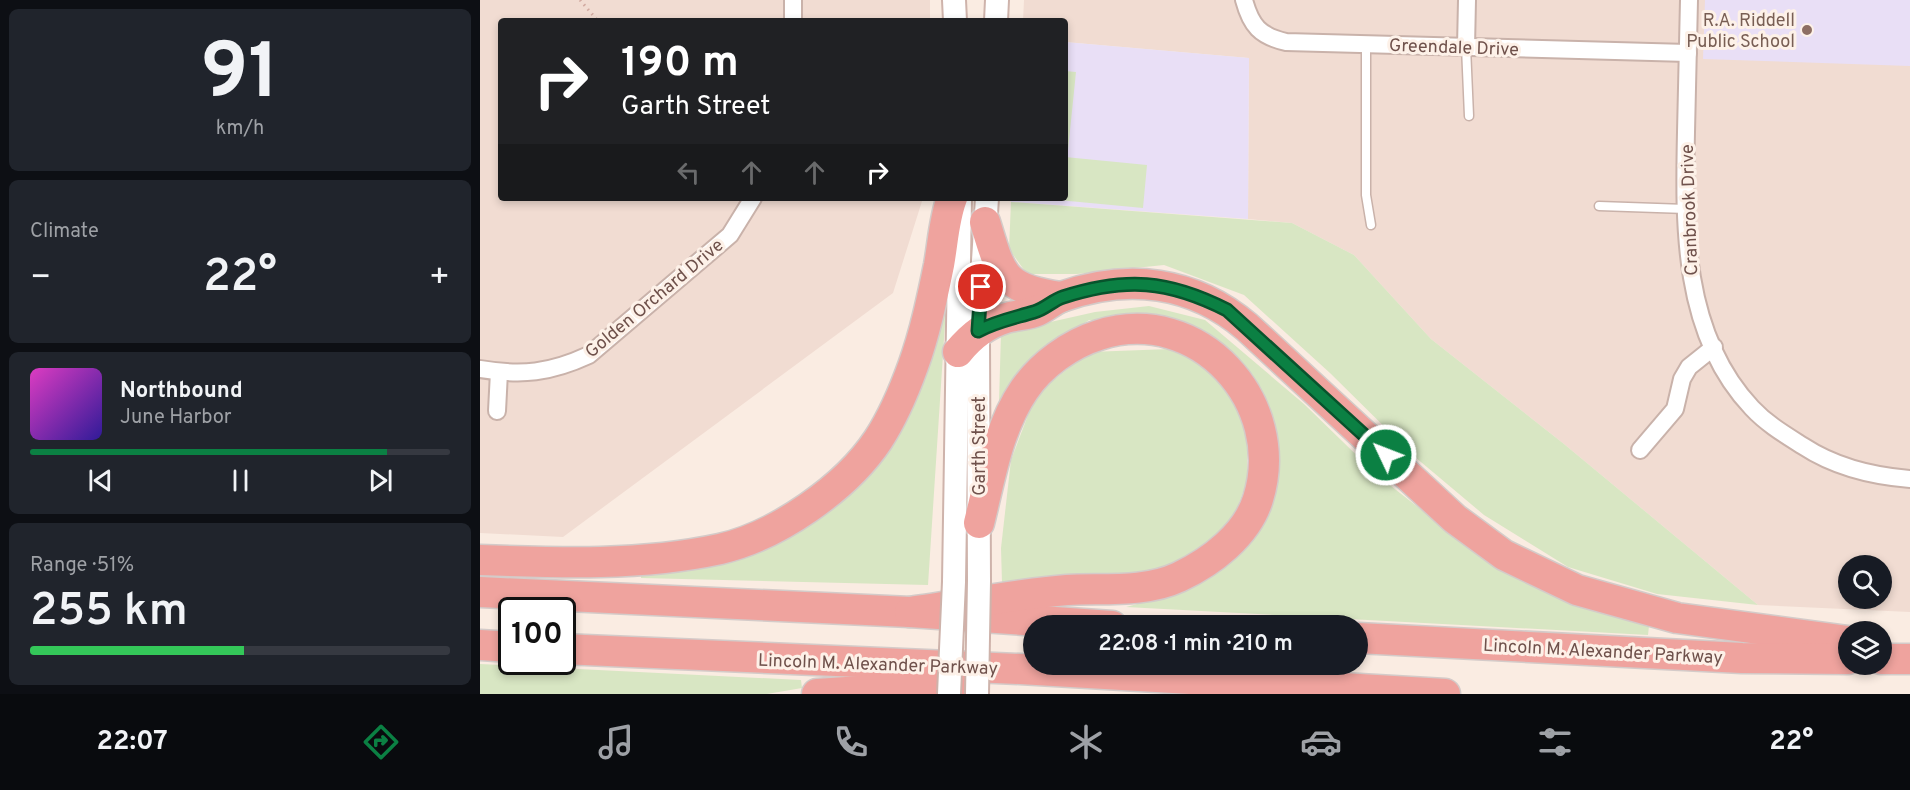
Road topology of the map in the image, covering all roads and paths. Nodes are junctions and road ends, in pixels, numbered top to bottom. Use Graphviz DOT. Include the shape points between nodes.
graph roads {
  1 [pos="580,0"];
  2 [pos="793,0"];
  3 [pos="954,0"];
  4 [pos="997,0"];
  5 [pos="1244,0"];
  6 [pos="1467,0"];
  7 [pos="1689,0"];
  8 [pos="595,18"];
  9 [pos="793,18"];
  10 [pos="955,18"];
  11 [pos="996,18"];
  12 [pos="1366,44"];
  13 [pos="1466,47"];
  14 [pos="1688,53"];
  15 [pos="1469,116"];
  16 [pos="751,201"];
  17 [pos="951,201"];
  18 [pos="960,201"];
  19 [pos="1599,206"];
  20 [pos="1686,208"];
  21 [pos="986,210"];
  22 [pos="1371,225"];
  23 [pos="1061,297"];
  24 [pos="968,342"];
  25 [pos="1714,348"];
  26 [pos="480,369"];
  27 [pos="499,372"];
  28 [pos="497,411"];
  29 [pos="1640,450"];
  30 [pos="1910,479"];
  31 [pos="979,523"];
  32 [pos="480,560"];
  33 [pos="480,592"];
  34 [pos="910,612"];
  35 [pos="1023,620"];
  36 [pos="1368,639"];
  37 [pos="1838,639"];
  38 [pos="480,645"];
  39 [pos="498,646"];
  40 [pos="576,650"];
  41 [pos="1838,659"];
  42 [pos="1020,669"];
  43 [pos="817,694"];
  44 [pos="949,694"];
  45 [pos="977,694"];
  46 [pos="1445,694"];
  1 -- 8 [label="path"];
  2 -- 9 [label="street"];
  3 -- 10 [label="main road"];
  4 -- 11 [label="main road"];
  5 -- 12 [label="street, Greendale Drive" via="1248,17 1267,38"];
  6 -- 13 [label="street"];
  7 -- 14 [label="street, Cranbrook Drive"];
  12 -- 13 [label="street, Greendale Drive"];
  12 -- 22 [label="lane" via="1366,195"];
  13 -- 14 [label="street, Greendale Drive"];
  13 -- 15 [label="lane"];
  14 -- 20 [label="street, Cranbrook Drive"];
  16 -- 27 [label="street, Golden Orchard Drive" via="730,235 589,355 562,368 532,373"];
  17 -- 32 [label="highway" via="928,321 896,407 878,440 855,468 815,502 771,530 712,550 580,563"];
  18 -- 24 [label="main road, Garth Street"];
  19 -- 20 [label="lane"];
  20 -- 25 [label="street, Cranbrook Drive" via="1692,285"];
  21 -- 23 [label="highway" via="998,267 1008,280 1036,294"];
  21 -- 24 [label="main road, Garth Street"];
  23 -- 24 [label="highway" via="1036,311 1005,318"];
  23 -- 37 [label="highway" via="1109,286 1158,286 1196,294 1227,310 1455,519 1504,555 1577,590 1677,618"];
  24 -- 31 [label="main road, Garth Street"];
  24 -- 44 [label="main road, Garth Street, bridge"];
  25 -- 29 [label="street" via="1689,367 1675,410"];
  25 -- 30 [label="street, Cranbrook Drive" via="1751,406 1787,438 1830,462"];
  26 -- 27 [label="street, Golden Orchard Drive"];
  27 -- 28 [label="street"];
  31 -- 34 [label="highway" via="1005,427 1024,390 1049,363 1080,341 1113,331 1150,330 1184,336 1223,364 1240,384 1257,416 1265,460 1258,501 1240,531 1211,560 1177,578 1126,589 1066,590"];
  31 -- 45 [label="main road, Garth Street, bridge"];
  33 -- 34 [label="highway"];
  34 -- 35 [label="highway"];
  36 -- 41 [label="highway, Lincoln M. Alexander Parkway" via="1742,658"];
  38 -- 39 [label="highway"];
  40 -- 42 [label="highway, Lincoln M. Alexander Parkway"];
  42 -- 43 [label="highway" via="964,685"];
  42 -- 46 [label="highway, Lincoln M. Alexander Parkway"];
}
